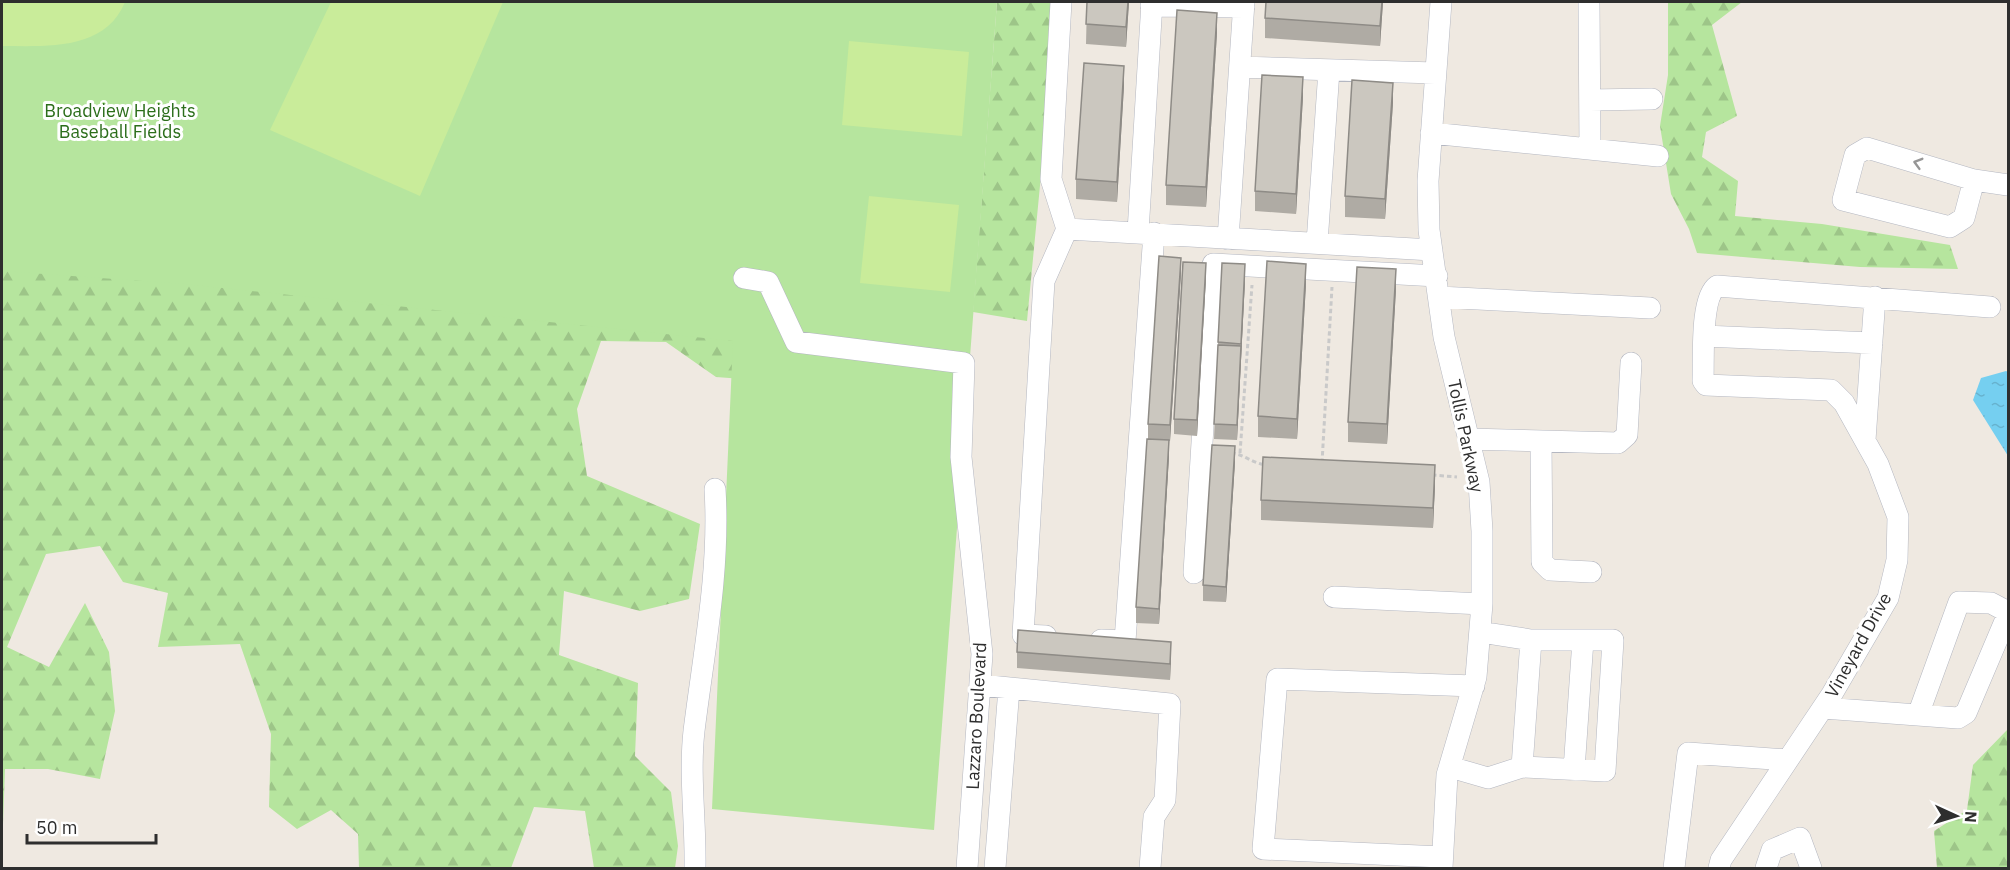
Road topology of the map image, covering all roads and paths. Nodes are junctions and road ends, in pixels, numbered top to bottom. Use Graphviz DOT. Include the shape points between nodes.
graph roads {
  1 [pos="1061,2"];
  2 [pos="1441,2"];
  3 [pos="1589,2"];
  4 [pos="1152,4"];
  5 [pos="1244,4"];
  6 [pos="1240,67"];
  7 [pos="1329,70"];
  8 [pos="1436,73"];
  9 [pos="1652,99"];
  10 [pos="1590,100"];
  11 [pos="1431,133"];
  12 [pos="1590,149"];
  13 [pos="1658,156"];
  14 [pos="1974,180"];
  15 [pos="2008,185"];
  16 [pos="1067,229"];
  17 [pos="1146,233"];
  18 [pos="1228,239"];
  19 [pos="1317,243"];
  20 [pos="1432,250"];
  21 [pos="1253,266"];
  22 [pos="1333,271"];
  23 [pos="1437,276"];
  24 [pos="744,278"];
  25 [pos="1439,297"];
  26 [pos="1875,297"];
  27 [pos="1990,307"];
  28 [pos="1650,308"];
  29 [pos="1704,336"];
  30 [pos="1872,343"];
  31 [pos="1631,363"];
  32 [pos="1468,439"];
  33 [pos="1865,440"];
  34 [pos="1540,441"];
  35 [pos="1201,450"];
  36 [pos="1240,453"];
  37 [pos="1270,465"];
  38 [pos="1322,468"];
  39 [pos="1423,475"];
  40 [pos="1457,477"];
  41 [pos="715,489"];
  42 [pos="1591,572"];
  43 [pos="1194,573"];
  44 [pos="1334,597"];
  45 [pos="1482,604"];
  46 [pos="2008,613"];
  47 [pos="1480,632"];
  48 [pos="1531,640"];
  49 [pos="1583,640"];
  50 [pos="980,685"];
  51 [pos="1474,686"];
  52 [pos="1009,688"];
  53 [pos="1823,708"];
  54 [pos="1917,715"];
  55 [pos="1788,760"];
  56 [pos="1450,767"];
  57 [pos="1522,767"];
  58 [pos="1574,770"];
  59 [pos="972,792"];
  60 [pos="1001,794"];
  61 [pos="1442,863"];
  62 [pos="695,868"];
  63 [pos="967,868"];
  64 [pos="995,868"];
  65 [pos="1150,868"];
  66 [pos="1674,868"];
  67 [pos="1719,868"];
  68 [pos="1766,868"];
  69 [pos="1811,868"];
  1 -- 16 [label="street" via="1051,178"];
  2 -- 8 [label="street, Tollis Parkway"];
  3 -- 10 [label="street"];
  4 -- 5 [label="street"];
  4 -- 17 [label="street"];
  5 -- 6 [label="street"];
  6 -- 7 [label="street"];
  6 -- 18 [label="street"];
  7 -- 8 [label="street"];
  7 -- 19 [label="street"];
  8 -- 11 [label="street, Tollis Parkway"];
  9 -- 10 [label="street"];
  10 -- 12 [label="street"];
  11 -- 12 [label="street"];
  11 -- 20 [label="street, Tollis Parkway" via="1428,181"];
  12 -- 13 [label="street"];
  14 -- 14 [label="street, one-way" via="1866,148 1855,155 1843,200 1950,227 1964,218"];
  14 -- 15 [label="street"];
  16 -- 17 [label="street"];
  16 -- 17 [label="street" via="1044,281 1023,635 1125,641"];
  17 -- 18 [label="street"];
  18 -- 19 [label="street"];
  19 -- 20 [label="street"];
  20 -- 23 [label="street, Tollis Parkway"];
  21 -- 22 [label="street"];
  21 -- 35 [label="street" via="1213,264"];
  21 -- 36 [label="path"];
  22 -- 23 [label="street"];
  22 -- 38 [label="path"];
  23 -- 25 [label="street, Tollis Parkway"];
  24 -- 50 [label="street, Lazzaro Boulevard" via="768,282 796,342 964,363 961,456 982,654"];
  25 -- 28 [label="street"];
  25 -- 32 [label="street, Tollis Parkway" via="1444,338"];
  26 -- 27 [label="street"];
  26 -- 29 [label="street" via="1717,286 1707,298"];
  26 -- 30 [label="street"];
  29 -- 30 [label="street"];
  29 -- 33 [label="street, Vineyard Drive" via="1706,385 1831,390 1844,403"];
  30 -- 33 [label="street"];
  31 -- 34 [label="street" via="1627,435 1618,444"];
  32 -- 34 [label="street"];
  32 -- 45 [label="street, Tollis Parkway" via="1479,482"];
  33 -- 53 [label="street, Vineyard Drive" via="1898,518 1898,560 1888,598"];
  34 -- 42 [label="street" via="1542,562 1550,570"];
  35 -- 36 [label="path"];
  35 -- 43 [label="street"];
  36 -- 37 [label="path" via="1259,464"];
  39 -- 40 [label="path"];
  41 -- 62 [label="street" via="718,534 694,733"];
  44 -- 45 [label="street"];
  45 -- 47 [label="street, Tollis Parkway"];
  46 -- 54 [label="street" via="1966,713 1958,718"];
  46 -- 54 [label="street" via="1991,603 1959,602"];
  47 -- 48 [label="street"];
  47 -- 51 [label="street, Tollis Parkway"];
  48 -- 49 [label="street"];
  48 -- 57 [label="street"];
  49 -- 58 [label="street"];
  49 -- 58 [label="street" via="1613,640 1605,771"];
  50 -- 52 [label="street"];
  50 -- 59 [label="street, Lazzaro Boulevard"];
  51 -- 56 [label="street, Tollis Parkway"];
  51 -- 61 [label="street" via="1276,679 1263,849"];
  52 -- 60 [label="street"];
  52 -- 65 [label="street" via="1170,704 1165,800 1154,817"];
  53 -- 54 [label="street"];
  53 -- 55 [label="street, Vineyard Drive"];
  55 -- 66 [label="street" via="1688,753"];
  55 -- 67 [label="street, Vineyard Drive"];
  56 -- 57 [label="street" via="1488,778"];
  56 -- 61 [label="street, Tollis Parkway"];
  57 -- 58 [label="street"];
  59 -- 60 [label="street"];
  59 -- 63 [label="street, Lazzaro Boulevard"];
  60 -- 64 [label="street"];
  68 -- 69 [label="street" via="1772,850 1800,838"];
}
